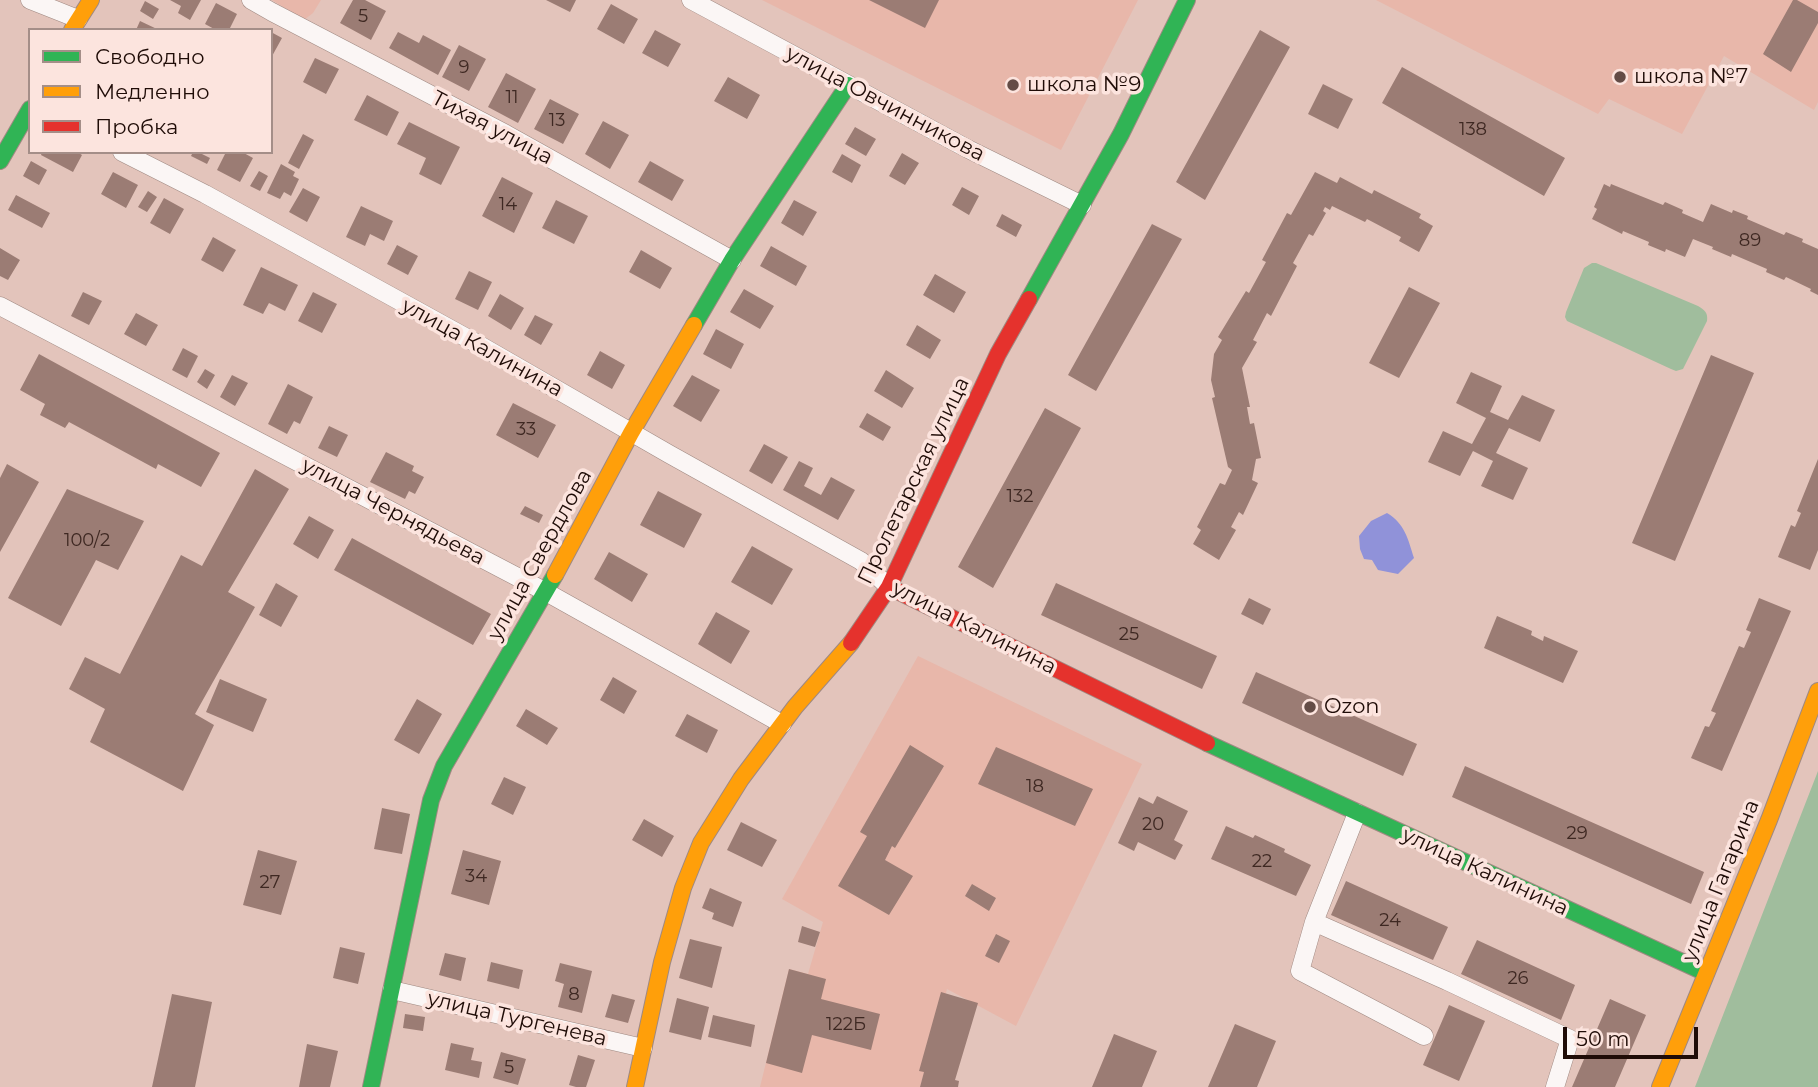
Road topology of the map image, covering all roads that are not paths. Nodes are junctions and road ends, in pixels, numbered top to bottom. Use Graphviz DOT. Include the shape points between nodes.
graph roads {
  1 [pos="30,0"];
  2 [pos="90,0"];
  3 [pos="251,0"];
  4 [pos="691,0"];
  5 [pos="1187,0"];
  6 [pos="75,24"];
  7 [pos="848,85"];
  8 [pos="28,113"];
  9 [pos="126,154"];
  10 [pos="0,162"];
  11 [pos="1082,205"];
  12 [pos="732,260"];
  13 [pos="0,306"];
  14 [pos="631,433"];
  15 [pos="889,587"];
  16 [pos="546,592"];
  17 [pos="1818,691"];
  18 [pos="782,724"];
  19 [pos="1357,813"];
  20 [pos="1314,922"];
  21 [pos="1706,973"];
  22 [pos="392,990"];
  23 [pos="1424,1036"];
  24 [pos="643,1048"];
  25 [pos="371,1087"];
  26 [pos="635,1087"];
  27 [pos="1555,1087"];
  28 [pos="1660,1087"];
  1 -- 6 [label="street"];
  2 -- 6 [label="street"];
  3 -- 12 [label="street, Тихая улица"];
  4 -- 7 [label="street, улица Овчинникова"];
  5 -- 11 [label="street, Пролетарская улица"];
  7 -- 11 [label="street, улица Овчинникова"];
  7 -- 12 [label="street, улица Свердлова"];
  8 -- 10 [label="street"];
  9 -- 14 [label="street, улица Калинина"];
  11 -- 15 [label="street, Пролетарская улица" via="998,354"];
  12 -- 14 [label="street, улица Свердлова"];
  13 -- 16 [label="street, улица Чернядьева"];
  14 -- 15 [label="street, улица Калинина" via="861,561"];
  14 -- 16 [label="street, улица Свердлова"];
  15 -- 18 [label="street, Пролетарская улица" via="847,650"];
  15 -- 19 [label="street, улица Калинина"];
  16 -- 18 [label="street, улица Чернядьева"];
  16 -- 22 [label="street, улица Свердлова" via="437,782"];
  17 -- 21 [label="street, улица Гагарина"];
  18 -- 24 [label="street, Пролетарская улица" via="701,843 662,962"];
  19 -- 20 [label="street"];
  19 -- 21 [label="street, улица Калинина"];
  20 -- 23 [label="street" via="1300,971"];
  20 -- 27 [label="street" via="1570,1039"];
  21 -- 28 [label="street, улица Гагарина"];
  22 -- 24 [label="street, улица Тургенева"];
  22 -- 25 [label="street, улица Свердлова"];
  24 -- 26 [label="street, Пролетарская улица"];
}
